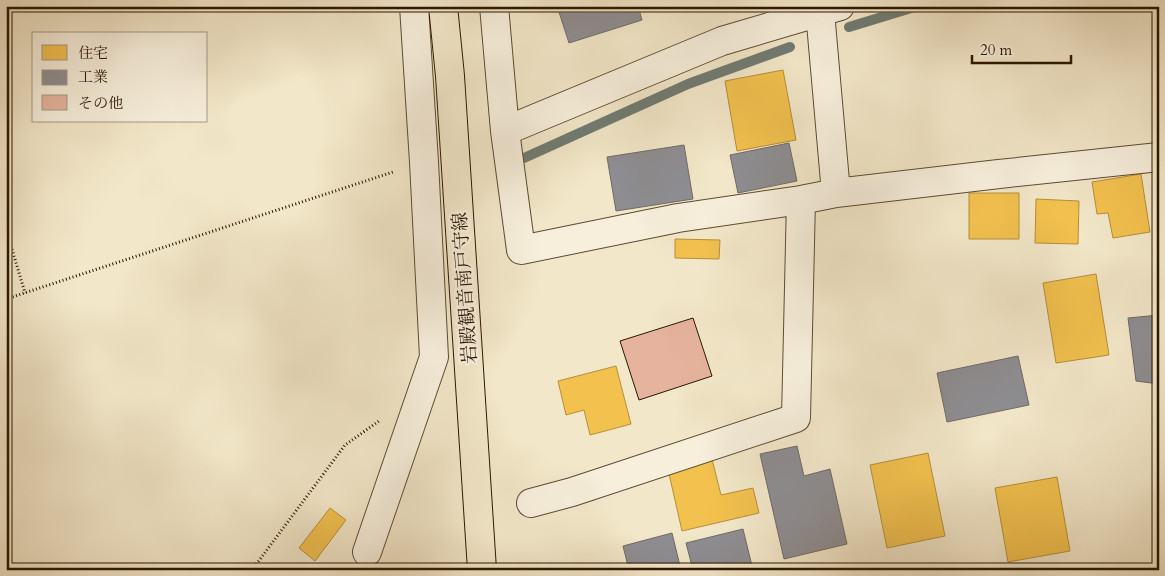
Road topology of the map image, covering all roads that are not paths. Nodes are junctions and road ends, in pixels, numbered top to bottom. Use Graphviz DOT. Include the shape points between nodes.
graph roads {
  1 [pos="414,6"];
  2 [pos="443,6"];
  3 [pos="494,6"];
  4 [pos="830,9"];
  5 [pos="505,131"];
  6 [pos="1159,157"];
  7 [pos="836,194"];
  8 [pos="801,200"];
  9 [pos="531,503"];
  10 [pos="367,552"];
  11 [pos="482,570"];
  1 -- 10 [label="street" via="434,357"];
  2 -- 11 [label="main road, 岩殿観音南戸守線"];
  3 -- 5 [label="street"];
  4 -- 5 [label="street" via="722,41"];
  4 -- 7 [label="street"];
  5 -- 8 [label="street" via="521,250 678,218"];
  6 -- 7 [label="street"];
  7 -- 8 [label="street"];
  8 -- 9 [label="street" via="796,418"];
}
